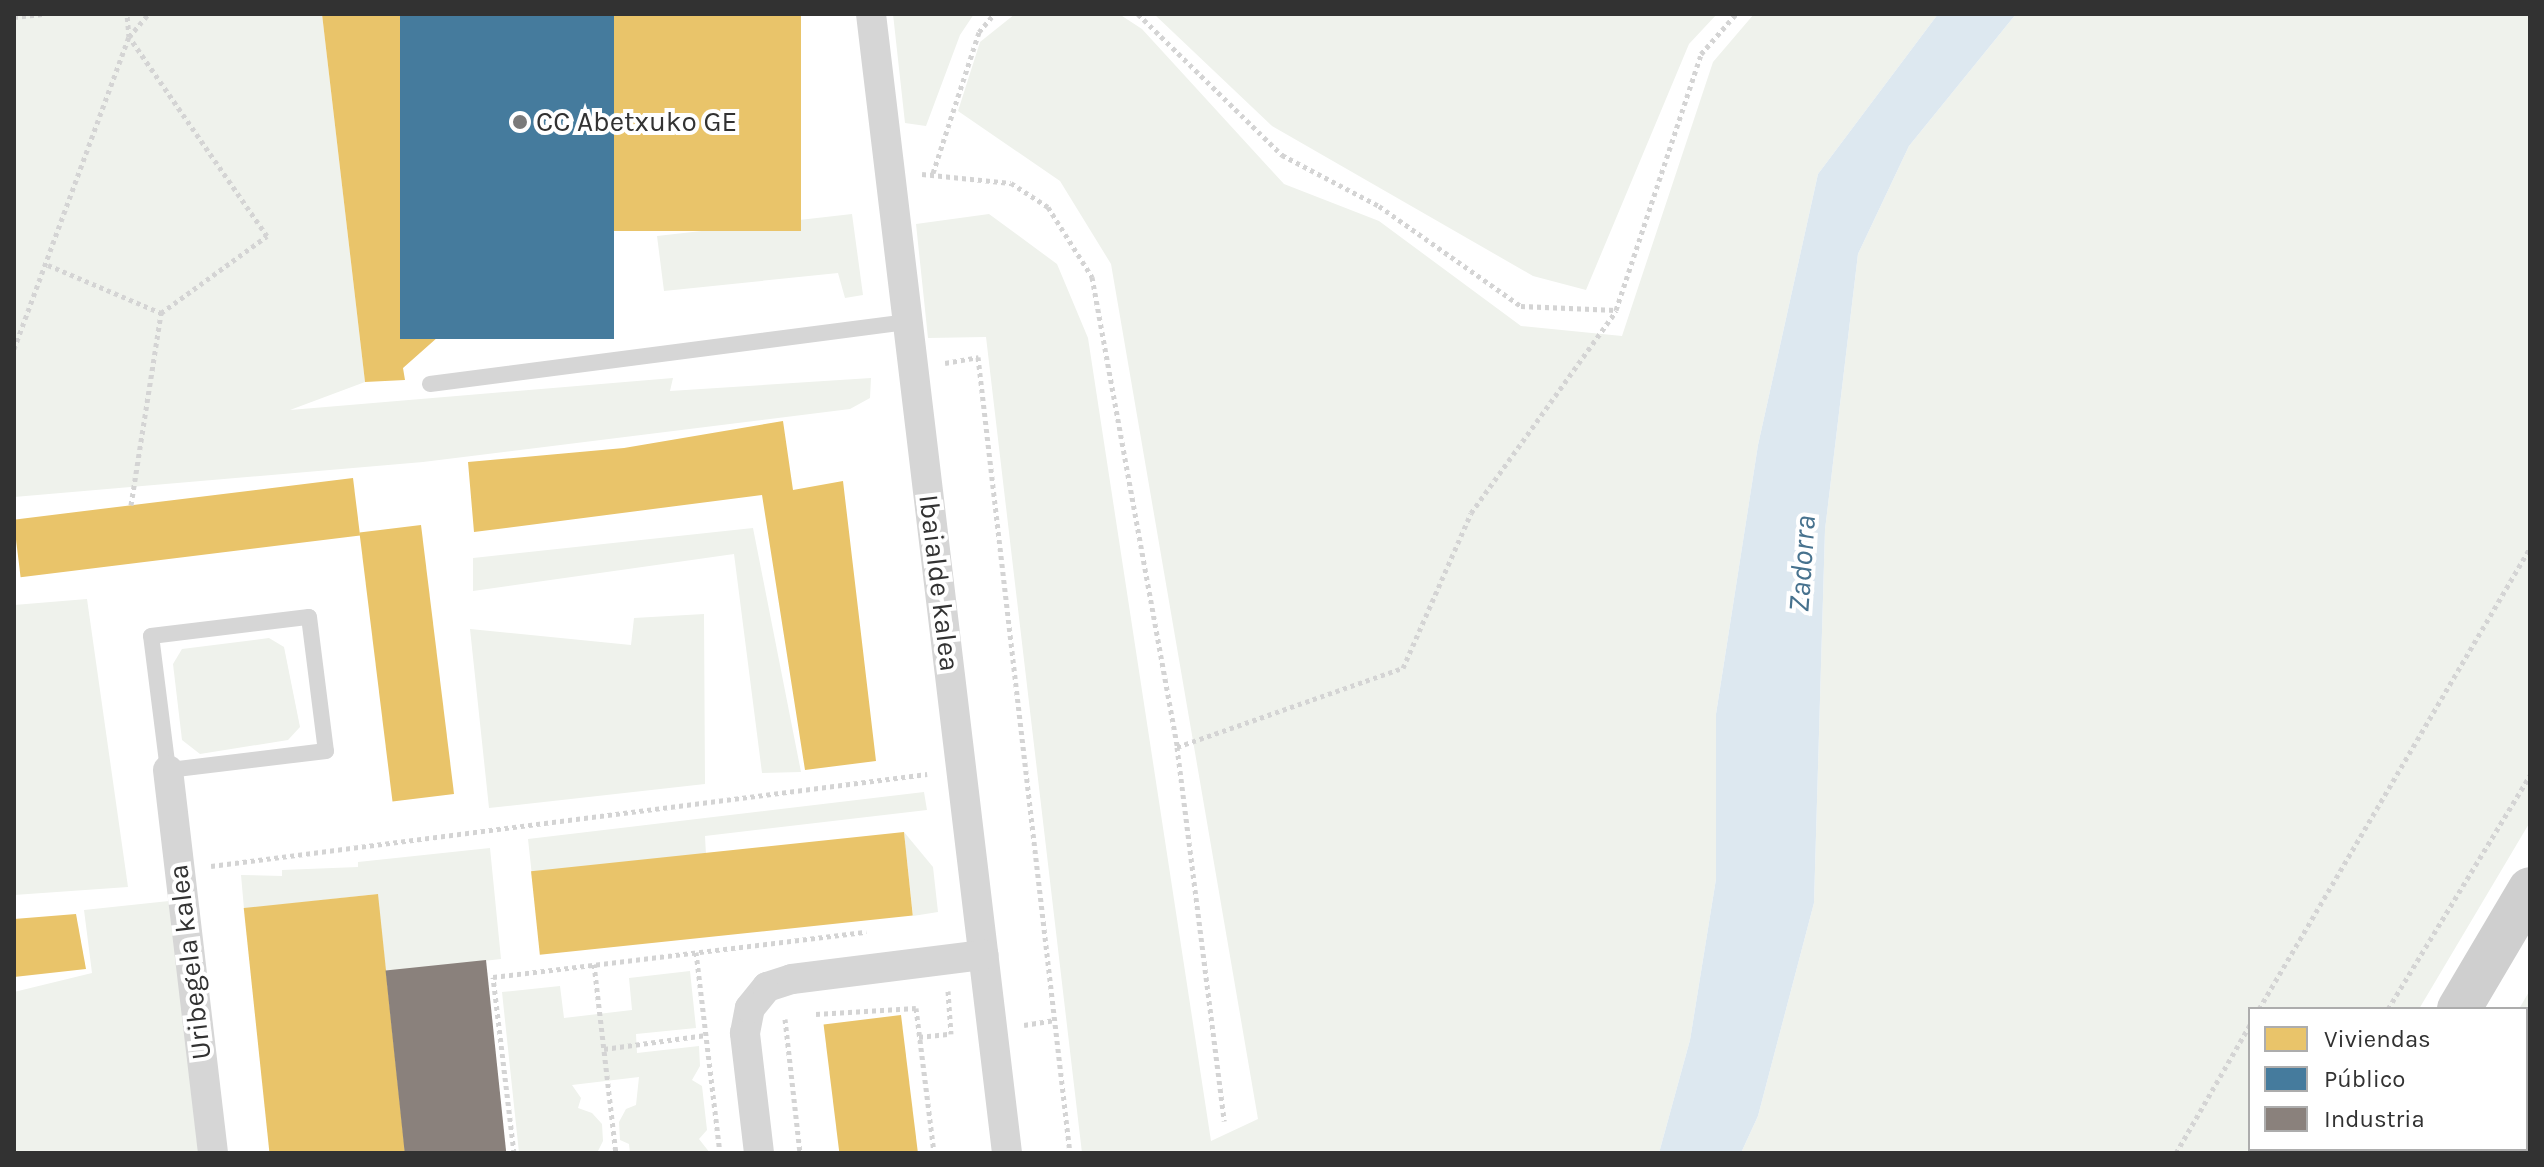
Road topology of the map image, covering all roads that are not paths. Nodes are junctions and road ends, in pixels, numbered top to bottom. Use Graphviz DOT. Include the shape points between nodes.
graph roads {
  1 [pos="871,14"];
  2 [pos="906,322"];
  3 [pos="430,384"];
  4 [pos="168,770"];
  5 [pos="2530,889"];
  6 [pos="983,955"];
  7 [pos="2460,1007"];
  8 [pos="213,1153"];
  9 [pos="759,1153"];
  10 [pos="1007,1153"];
  1 -- 2 [label="street, Ibaialde kalea"];
  2 -- 3 [label="lane"];
  2 -- 6 [label="street, Ibaialde kalea"];
  4 -- 4 [label="lane, Uribegela kalea" via="326,751 309,617 151,636"];
  4 -- 8 [label="street, Uribegela kalea"];
  5 -- 7 [label="main road"];
  6 -- 9 [label="street" via="792,979 757,996 745,1033"];
  6 -- 10 [label="street, Ibaialde kalea"];
}
